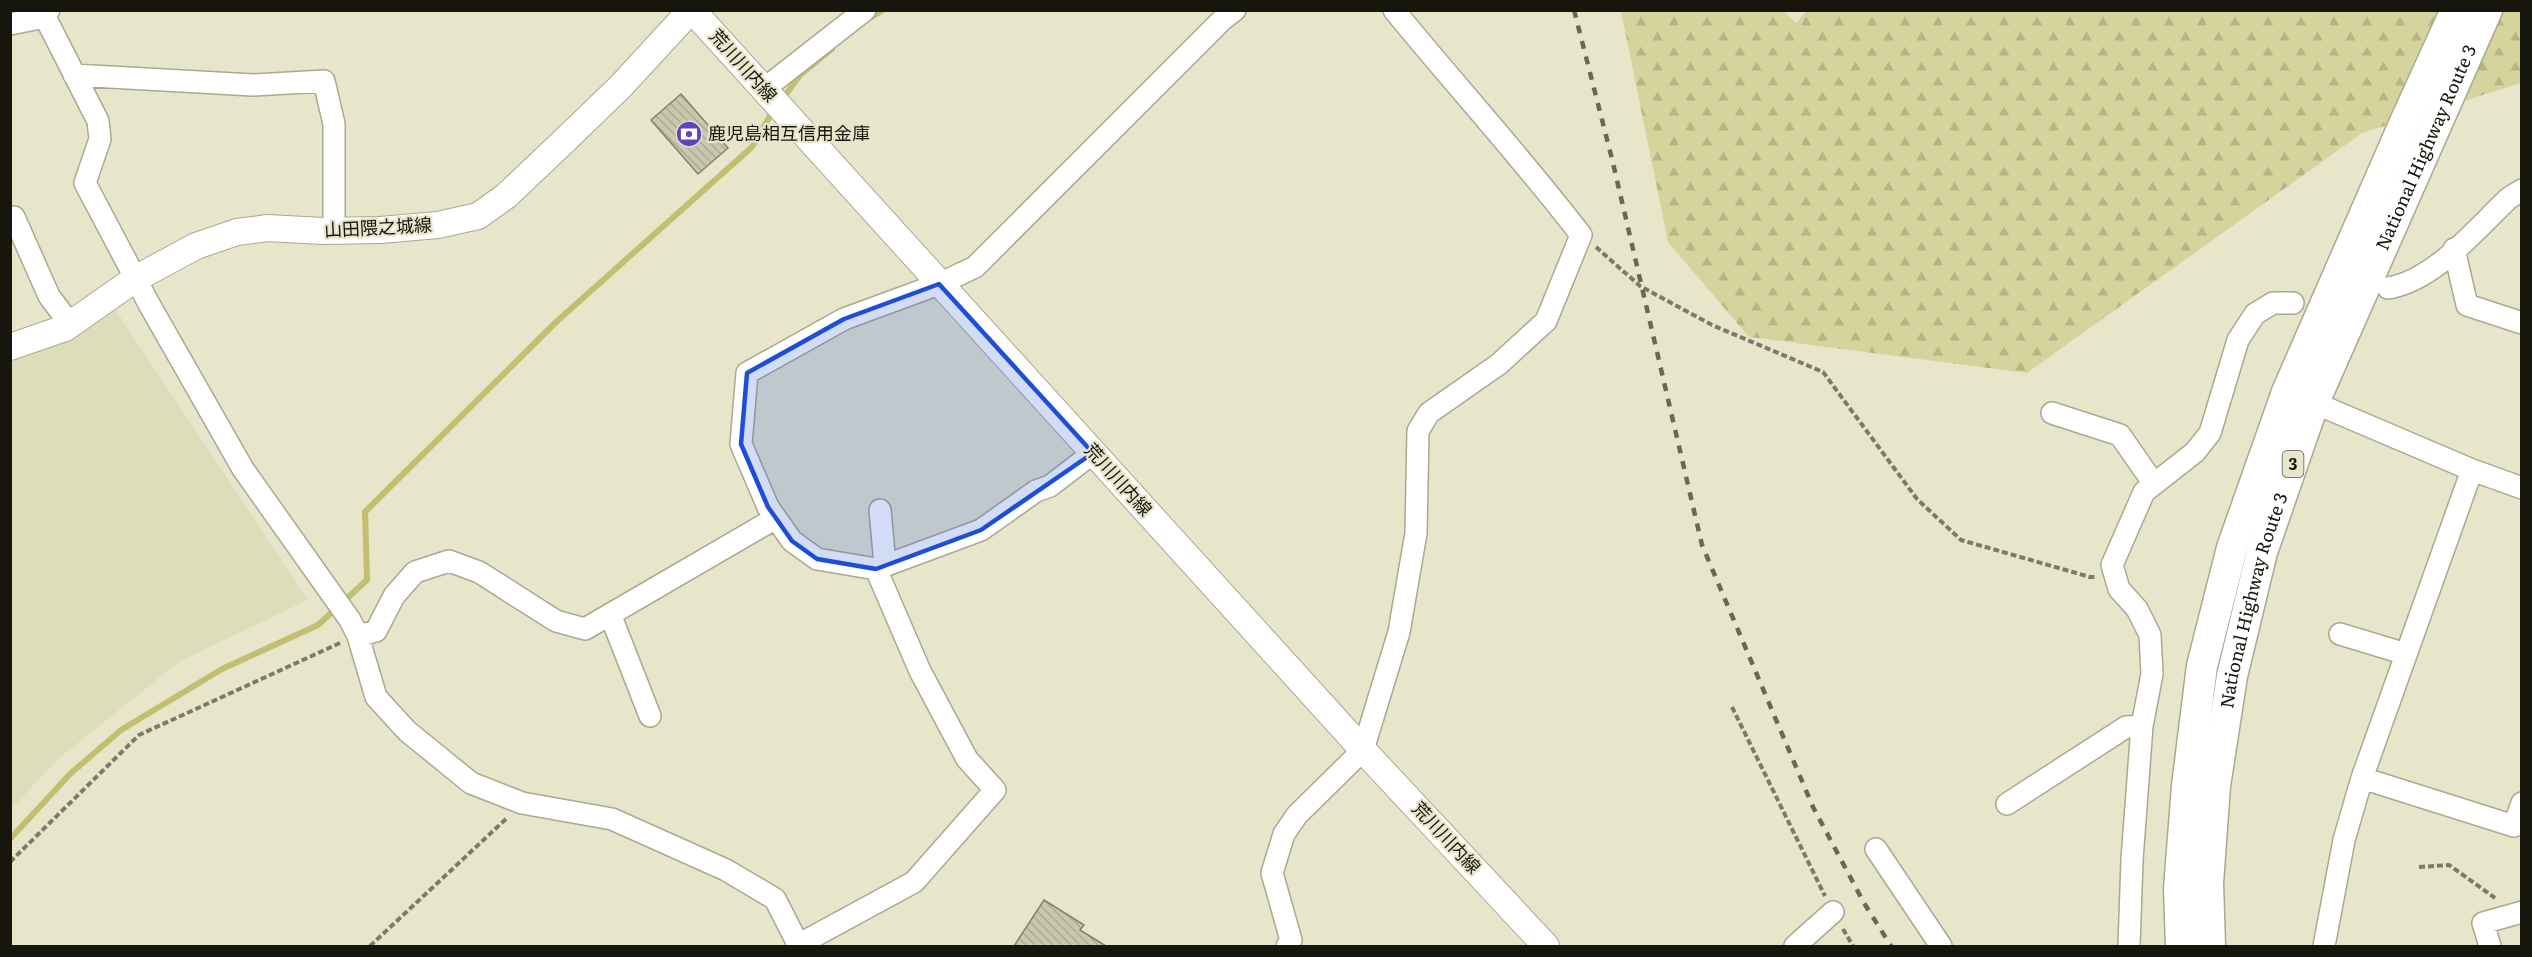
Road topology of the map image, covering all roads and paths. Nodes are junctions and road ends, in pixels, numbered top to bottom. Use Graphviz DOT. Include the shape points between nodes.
graph roads {
  1 [pos="691,10"];
  2 [pos="865,10"];
  3 [pos="1235,10"];
  4 [pos="1394,10"];
  5 [pos="2456,10"];
  6 [pos="2487,10"];
  7 [pos="47,14"];
  8 [pos="10,24"];
  9 [pos="74,75"];
  10 [pos="773,99"];
  11 [pos="2522,190"];
  12 [pos="15,231"];
  13 [pos="334,231"];
  14 [pos="1581,235"];
  15 [pos="2454,249"];
  16 [pos="135,279"];
  17 [pos="939,284"];
  18 [pos="2388,288"];
  19 [pos="2293,303"];
  20 [pos="2522,323"];
  21 [pos="70,324"];
  22 [pos="10,347"];
  23 [pos="2301,397"];
  24 [pos="2052,413"];
  25 [pos="1093,453"];
  26 [pos="2472,470"];
  27 [pos="2154,484"];
  28 [pos="2522,488"];
  29 [pos="879,510"];
  30 [pos="776,518"];
  31 [pos="880,567"];
  32 [pos="2113,574"];
  33 [pos="610,614"];
  34 [pos="2340,634"];
  35 [pos="358,636"];
  36 [pos="2406,654"];
  37 [pos="1732,707"];
  38 [pos="651,716"];
  39 [pos="2142,726"];
  40 [pos="1363,750"];
  41 [pos="2361,778"];
  42 [pos="522,803"];
  43 [pos="2522,803"];
  44 [pos="2007,804"];
  45 [pos="1876,849"];
  46 [pos="10,862"];
  47 [pos="2419,867"];
  48 [pos="1833,912"];
  49 [pos="2514,914"];
  50 [pos="1293,944"];
  51 [pos="370,946"];
  52 [pos="799,946"];
  53 [pos="1546,946"];
  54 [pos="1795,946"];
  55 [pos="1852,946"];
  56 [pos="1941,946"];
  57 [pos="2129,946"];
  58 [pos="2181,946"];
  59 [pos="2210,946"];
  60 [pos="2324,946"];
  61 [pos="2490,946"];
  1 -- 10 [label="main road, 荒川川内線"];
  1 -- 13 [label="main road, 山田隈之城線" via="621,86 506,196 478,216 438,225"];
  2 -- 10 [label="street"];
  3 -- 17 [label="street" via="975,267"];
  4 -- 14 [label="street"];
  5 -- 23 [label="highway, National Highway Route 3 / 3" via="2405,122"];
  6 -- 23 [label="highway, National Highway Route 3 / 3"];
  7 -- 8 [label="street"];
  7 -- 9 [label="street"];
  9 -- 13 [label="street" via="253,85 324,81 334,124"];
  9 -- 16 [label="street" via="98,121 100,139 85,183"];
  10 -- 17 [label="main road, 荒川川内線"];
  11 -- 15 [label="street"];
  12 -- 21 [label="street"];
  13 -- 16 [label="main road, 山田隈之城線" via="268,228 237,232 196,246"];
  14 -- 32 [label="path" via="1640,286 1712,325 1823,372 1917,499 1961,540 2090,577"];
  14 -- 40 [label="street" via="1546,321 1498,364 1429,413 1418,431 1416,533 1399,632"];
  15 -- 18 [label="street" via="2426,275"];
  15 -- 20 [label="street" via="2467,305"];
  16 -- 21 [label="main road, 山田隈之城線"];
  16 -- 35 [label="street" via="243,469"];
  17 -- 25 [label="main road, 荒川川内線"];
  17 -- 30 [label="street" via="844,319 747,373 741,444"];
  19 -- 27 [label="street" via="2273,303 2254,314 2238,340 2210,433 2195,452"];
  21 -- 22 [label="main road, 山田隈之城線"];
  23 -- 26 [label="street"];
  23 -- 58 [label="highway, National Highway Route 3 / 3" via="2232,548 2202,666 2185,809"];
  23 -- 59 [label="highway, National Highway Route 3 / 3" via="2232,676 2215,786 2208,883"];
  24 -- 27 [label="street" via="2120,435"];
  25 -- 31 [label="street" via="981,530"];
  25 -- 40 [label="main road, 荒川川内線"];
  26 -- 28 [label="street"];
  26 -- 36 [label="street"];
  27 -- 32 [label="street" via="2144,492 2133,514 2112,565"];
  29 -- 31 [label="street"];
  30 -- 31 [label="street" via="792,541 817,559"];
  30 -- 33 [label="street"];
  31 -- 52 [label="street" via="920,671 967,759 995,790 914,882"];
  32 -- 39 [label="street" via="2150,635 2152,674"];
  33 -- 35 [label="street" via="585,629 556,621 479,572 449,561 415,572 394,596 376,631"];
  33 -- 38 [label="street"];
  34 -- 36 [label="street"];
  35 -- 42 [label="street" via="376,697 407,731 471,783"];
  35 -- 46 [label="path" via="139,735"];
  36 -- 41 [label="street"];
  37 -- 48 [label="path"];
  39 -- 44 [label="street" via="2126,727"];
  39 -- 57 [label="street"];
  40 -- 50 [label="street" via="1297,815 1284,834 1272,873"];
  40 -- 53 [label="main road, 荒川川内線"];
  41 -- 43 [label="street" via="2514,826"];
  41 -- 60 [label="street" via="2344,840"];
  42 -- 51 [label="path"];
  42 -- 52 [label="street" via="612,819 726,870 775,899"];
  45 -- 56 [label="street"];
  47 -- 49 [label="path" via="2449,865"];
  48 -- 54 [label="street"];
  48 -- 55 [label="path"];
  49 -- 61 [label="street" via="2483,923"];
}
